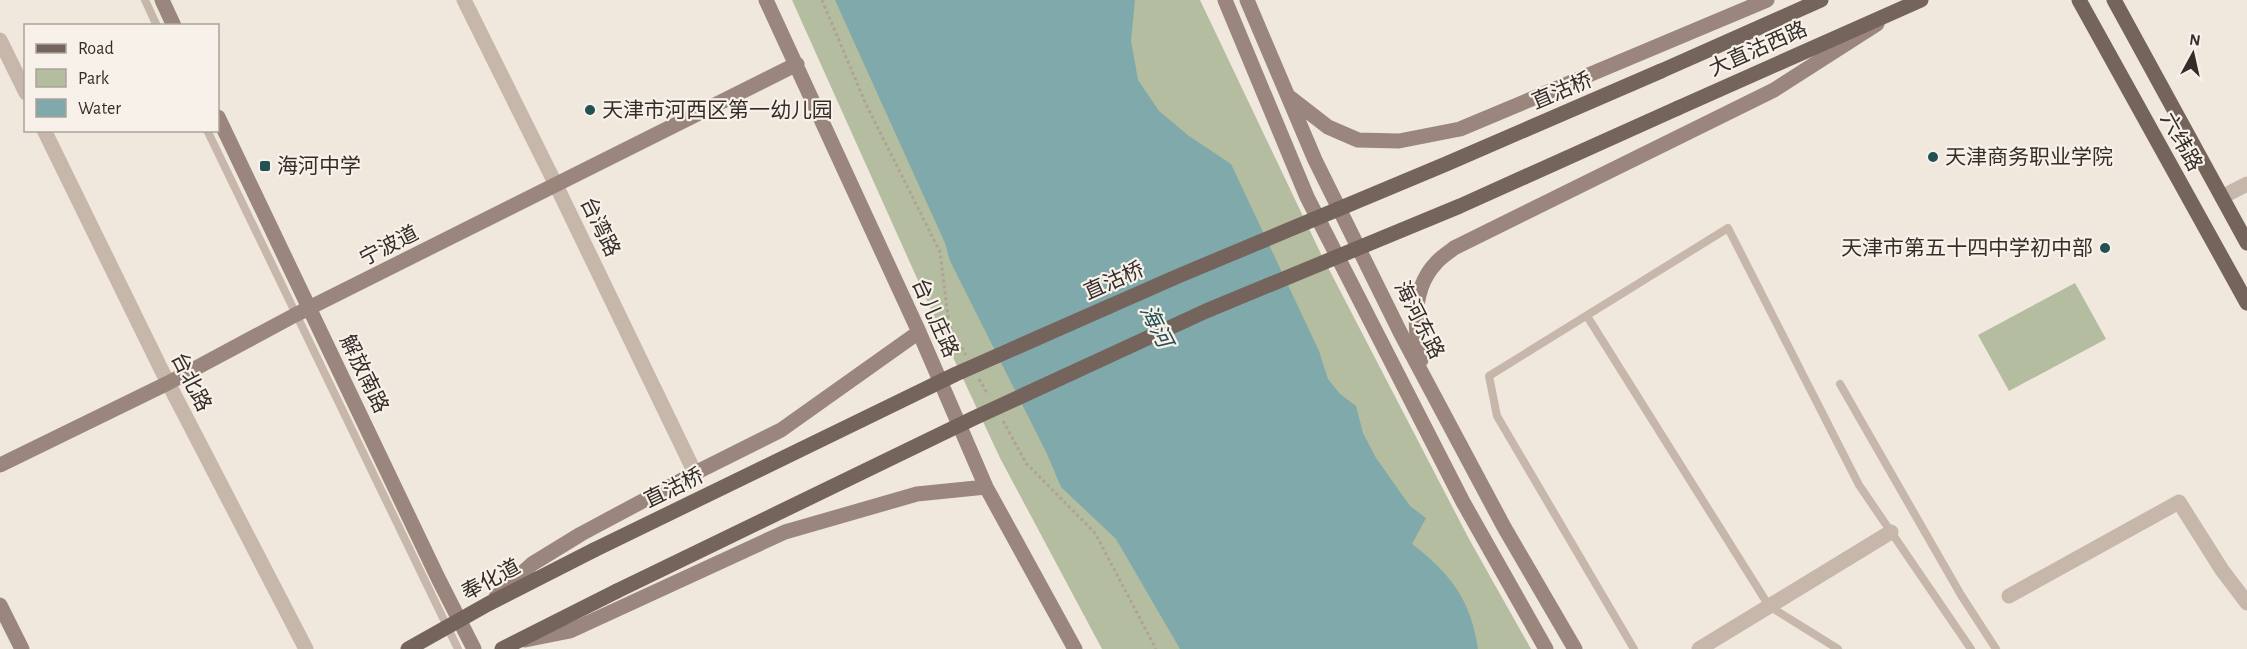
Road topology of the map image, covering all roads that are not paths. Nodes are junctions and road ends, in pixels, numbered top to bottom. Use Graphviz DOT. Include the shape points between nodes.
graph roads {
  1 [pos="145,0"];
  2 [pos="162,0"];
  3 [pos="464,0"];
  4 [pos="766,0"];
  5 [pos="1225,0"];
  6 [pos="1247,0"];
  7 [pos="1767,0"];
  8 [pos="1821,0"];
  9 [pos="1922,0"];
  10 [pos="2079,0"];
  11 [pos="2114,0"];
  12 [pos="1892,13"];
  13 [pos="156,24"];
  14 [pos="173,24"];
  15 [pos="0,40"];
  16 [pos="797,64"];
  17 [pos="1661,71"];
  18 [pos="24,89"];
  19 [pos="1287,96"];
  20 [pos="219,119"];
  21 [pos="45,132"];
  22 [pos="208,132"];
  23 [pos="2247,184"];
  24 [pos="556,185"];
  25 [pos="2222,196"];
  26 [pos="2247,243"];
  27 [pos="2247,303"];
  28 [pos="302,312"];
  29 [pos="1587,316"];
  30 [pos="919,332"];
  31 [pos="1426,381"];
  32 [pos="168,383"];
  33 [pos="1840,384"];
  34 [pos="0,465"];
  35 [pos="694,473"];
  36 [pos="986,487"];
  37 [pos="1891,532"];
  38 [pos="594,550"];
  39 [pos="2009,596"];
  40 [pos="2247,603"];
  41 [pos="488,604"];
  42 [pos="0,605"];
  43 [pos="1769,606"];
  44 [pos="453,624"];
  45 [pos="508,646"];
  46 [pos="21,649"];
  47 [pos="306,649"];
  48 [pos="408,649"];
  49 [pos="458,649"];
  50 [pos="474,649"];
  51 [pos="1075,649"];
  52 [pos="1546,649"];
  53 [pos="1575,649"];
  54 [pos="1634,649"];
  55 [pos="1698,649"];
  56 [pos="1838,649"];
  57 [pos="1971,649"];
  58 [pos="1996,649"];
  1 -- 13 [label="lane"];
  2 -- 14 [label="main road"];
  3 -- 24 [label="street, 台湾路"];
  4 -- 16 [label="main road, 台儿庄路"];
  5 -- 52 [label="main road, 海河东路" via="1307,197 1463,502"];
  6 -- 19 [label="main road, 海河东路"];
  7 -- 19 [label="main road" via="1460,129 1399,141 1358,140 1328,127"];
  8 -- 17 [label="main road, 大直沽西路"];
  9 -- 12 [label="main road, 大直沽西路"];
  10 -- 27 [label="main road, 六纬路"];
  11 -- 25 [label="main road, 六纬路"];
  12 -- 31 [label="main road" via="1774,90 1454,248 1435,263 1417,299 1416,337"];
  12 -- 45 [label="main road, 大直沽西路, bridge" via="1460,206 1185,321 974,418"];
  15 -- 18 [label="street"];
  16 -- 24 [label="main road, 宁波道"];
  16 -- 30 [label="main road, 台儿庄路"];
  17 -- 38 [label="main road, 直沽桥, bridge" via="956,374"];
  19 -- 31 [label="main road, 海河东路" via="1320,171"];
  20 -- 28 [label="main road, 解放南路"];
  21 -- 32 [label="street, 台北路"];
  22 -- 28 [label="lane, 解放南路"];
  23 -- 25 [label="street"];
  24 -- 28 [label="main road, 宁波道"];
  24 -- 35 [label="street, 台湾路"];
  25 -- 26 [label="main road, 六纬路"];
  28 -- 32 [label="main road, 宁波道"];
  28 -- 44 [label="main road, 解放南路"];
  29 -- 37 [label="lane" via="1728,228 1859,485"];
  29 -- 43 [label="lane"];
  29 -- 54 [label="lane" via="1489,376 1497,416"];
  30 -- 35 [label="main road" via="781,430"];
  30 -- 36 [label="main road, 台儿庄路"];
  31 -- 53 [label="main road, 海河东路"];
  32 -- 34 [label="main road, 宁波道"];
  32 -- 47 [label="street, 台北路"];
  33 -- 58 [label="lane" via="1961,596"];
  35 -- 41 [label="main road" via="532,564"];
  36 -- 45 [label="main road" via="917,494 785,532 570,631"];
  36 -- 51 [label="main road, 台儿庄路"];
  37 -- 43 [label="street"];
  37 -- 57 [label="lane"];
  38 -- 41 [label="main road, 奉化道"];
  39 -- 40 [label="street" via="2179,502"];
  41 -- 44 [label="main road, 奉化道"];
  42 -- 46 [label="main road"];
  43 -- 55 [label="street"];
  43 -- 56 [label="lane"];
  44 -- 48 [label="main road, 奉化道"];
  44 -- 49 [label="lane, 解放南路"];
  44 -- 50 [label="main road, 解放南路"];
}
